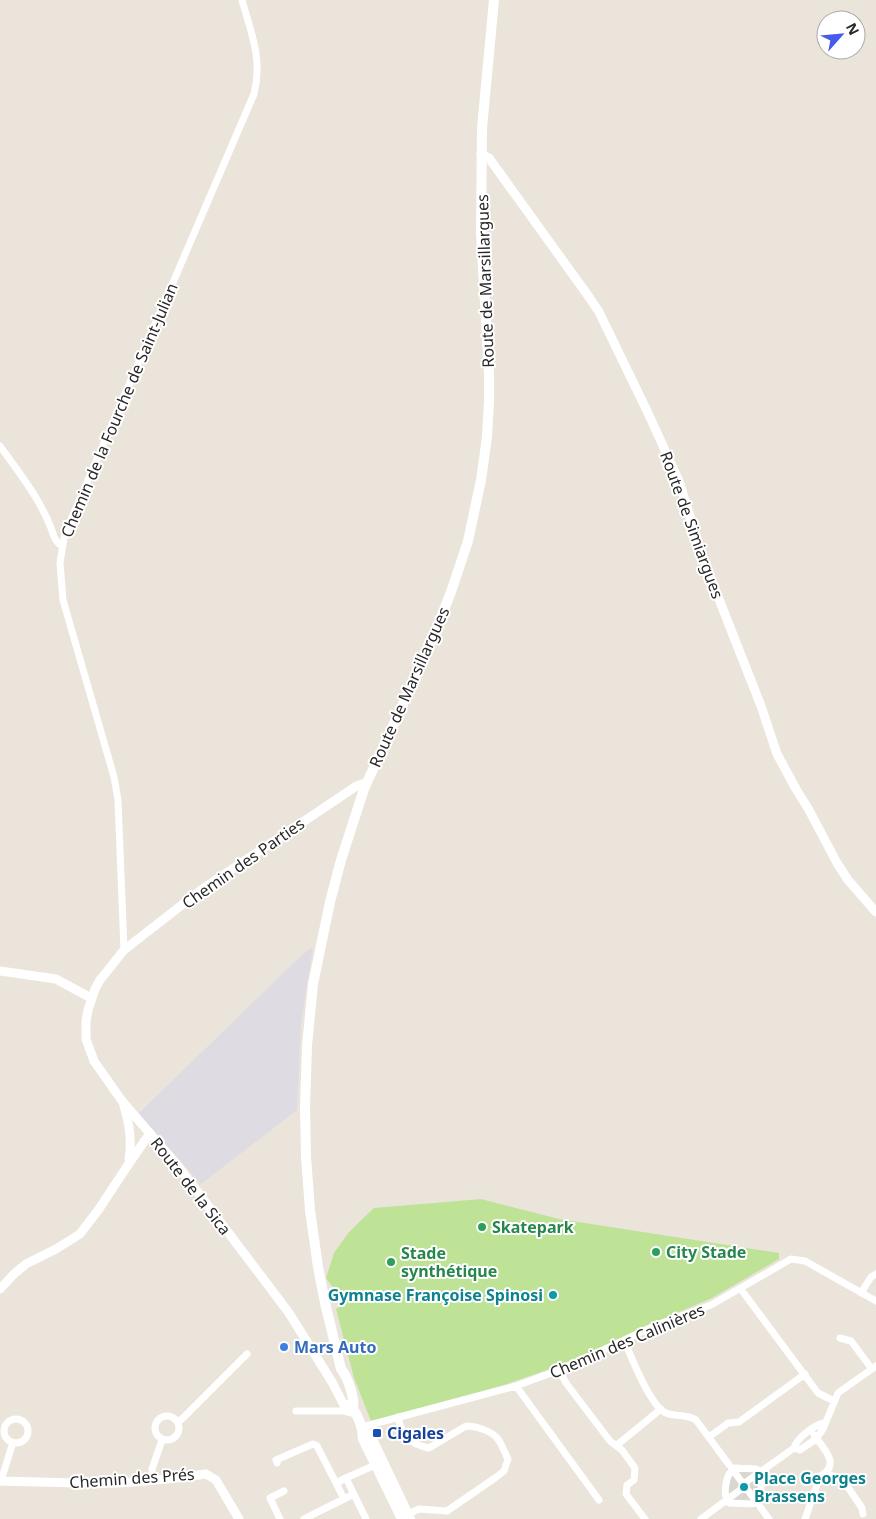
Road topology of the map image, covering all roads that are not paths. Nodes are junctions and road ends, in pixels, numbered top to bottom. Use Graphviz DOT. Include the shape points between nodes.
graph roads {
  1 [pos="242,0"];
  2 [pos="494,0"];
  3 [pos="481,154"];
  4 [pos="0,446"];
  5 [pos="62,546"];
  6 [pos="366,784"];
  7 [pos="876,912"];
  8 [pos="124,950"];
  9 [pos="0,971"];
  10 [pos="91,998"];
  11 [pos="122,1101"];
  12 [pos="150,1134"];
  13 [pos="128,1165"];
  14 [pos="876,1274"];
  15 [pos="740,1288"];
  16 [pos="0,1290"];
  17 [pos="861,1292"];
  18 [pos="876,1301"];
  19 [pos="840,1338"];
  20 [pos="624,1340"];
  21 [pos="247,1354"];
  22 [pos="874,1368"];
  23 [pos="559,1370"];
  24 [pos="805,1374"];
  25 [pos="516,1386"];
  26 [pos="834,1401"];
  27 [pos="661,1410"];
  28 [pos="296,1411"];
  29 [pos="352,1411"];
  30 [pos="398,1417"];
  31 [pos="177,1422"];
  32 [pos="824,1423"];
  33 [pos="363,1429"];
  34 [pos="810,1430"];
  35 [pos="709,1438"];
  36 [pos="816,1438"];
  37 [pos="162,1440"];
  38 [pos="13,1442"];
  39 [pos="617,1446"];
  40 [pos="794,1448"];
  41 [pos="277,1463"];
  42 [pos="379,1464"];
  43 [pos="732,1469"];
  44 [pos="760,1472"];
  45 [pos="826,1473"];
  46 [pos="346,1478"];
  47 [pos="1,1481"];
  48 [pos="153,1481"];
  49 [pos="336,1483"];
  50 [pos="744,1487"];
  51 [pos="284,1491"];
  52 [pos="354,1494"];
  53 [pos="344,1499"];
  54 [pos="599,1500"];
  55 [pos="726,1501"];
  56 [pos="756,1503"];
  57 [pos="863,1514"];
  58 [pos="405,1517"];
  59 [pos="307,1518"];
  60 [pos="240,1519"];
  61 [pos="280,1519"];
  62 [pos="366,1519"];
  63 [pos="645,1519"];
  64 [pos="701,1519"];
  65 [pos="769,1519"];
  66 [pos="805,1519"];
  1 -- 5 [label="street, Chemin de la Fourche de Saint-Julian" via="257,54 254,94"];
  2 -- 3 [label="main road, Route de Marsillargues"];
  3 -- 6 [label="main road, Route de Marsillargues" via="481,233 489,383 481,480 468,541 452,589"];
  3 -- 7 [label="street, Route de Simiargues" via="489,158 599,312 674,468 706,565 762,706 777,754 837,864"];
  4 -- 5 [label="street" via="36,497 55,539"];
  5 -- 8 [label="street, Chemin de la Fourche de Saint-Julian" via="63,600 108,754 118,800"];
  6 -- 8 [label="street, Chemin des Parties" via="355,787 201,890"];
  6 -- 29 [label="main road, Route de Marsillargues" via="341,860 313,984 305,1107 310,1210 318,1266 340,1375"];
  8 -- 10 [label="street, Route de la Sica" via="100,980"];
  9 -- 10 [label="street" via="56,979"];
  10 -- 11 [label="street, Route de la Sica" via="86,1039 94,1061"];
  11 -- 12 [label="street, Route de la Sica"];
  11 -- 13 [label="street" via="127,1117"];
  12 -- 13 [label="street"];
  12 -- 29 [label="street, Route de la Sica" via="289,1313"];
  13 -- 16 [label="street" via="80,1234 26,1264"];
  14 -- 17 [label="street"];
  15 -- 17 [label="street, Chemin des Calinières" via="791,1259 805,1262"];
  15 -- 20 [label="street, Chemin des Calinières" via="711,1305"];
  15 -- 24 [label="street"];
  17 -- 18 [label="street, Chemin des Calinières"];
  19 -- 22 [label="street" via="851,1341"];
  20 -- 23 [label="street, Chemin des Calinières"];
  20 -- 27 [label="street" via="645,1387"];
  21 -- 31 [label="street"];
  22 -- 26 [label="street" via="838,1393"];
  23 -- 25 [label="street, Chemin des Calinières"];
  23 -- 39 [label="street" via="610,1441"];
  24 -- 26 [label="street" via="818,1393"];
  24 -- 35 [label="street" via="739,1422 728,1423"];
  25 -- 30 [label="street, Chemin des Calinières"];
  25 -- 54 [label="street"];
  26 -- 32 [label="street"];
  27 -- 35 [label="street" via="691,1417"];
  27 -- 39 [label="street"];
  28 -- 29 [label="street"];
  29 -- 33 [label="main road, Route de Marsillargues"];
  30 -- 33 [label="street, Chemin des Calinières"];
  30 -- 58 [label="street" via="410,1442 429,1448 466,1426 492,1432 508,1459 496,1478 447,1511 426,1508"];
  31 -- 37 [label="street" via="179,1430 174,1438"];
  31 -- 37 [label="street" via="171,1416 158,1419 154,1431"];
  32 -- 34 [label="street"];
  32 -- 36 [label="street"];
  33 -- 42 [label="main road, Route de Marsillargues" via="370,1435"];
  34 -- 36 [label="street"];
  34 -- 40 [label="street" via="795,1442"];
  35 -- 43 [label="street"];
  36 -- 40 [label="street" via="800,1450"];
  36 -- 45 [label="street" via="830,1459 831,1466"];
  37 -- 48 [label="street" via="152,1469"];
  38 -- 47 [label="street"];
  39 -- 63 [label="street" via="635,1468 634,1480 628,1485 626,1494"];
  40 -- 44 [label="street"];
  41 -- 49 [label="street" via="276,1460 315,1444"];
  42 -- 46 [label="street"];
  42 -- 58 [label="main road, Route de Marsillargues"];
  43 -- 44 [label="street"];
  43 -- 50 [label="street"];
  43 -- 55 [label="street"];
  44 -- 50 [label="street"];
  44 -- 56 [label="street" via="762,1477"];
  45 -- 57 [label="street" via="843,1480"];
  45 -- 66 [label="street" via="820,1476"];
  46 -- 49 [label="street"];
  46 -- 52 [label="street"];
  47 -- 48 [label="street, Chemin des Prés"];
  48 -- 60 [label="street, Chemin des Prés" via="210,1475"];
  49 -- 53 [label="street"];
  50 -- 55 [label="street"];
  50 -- 56 [label="street"];
  51 -- 61 [label="street" via="270,1498"];
  52 -- 53 [label="street"];
  52 -- 62 [label="street"];
  53 -- 59 [label="street"];
  55 -- 56 [label="street"];
  55 -- 64 [label="street"];
  56 -- 65 [label="street"];
}
